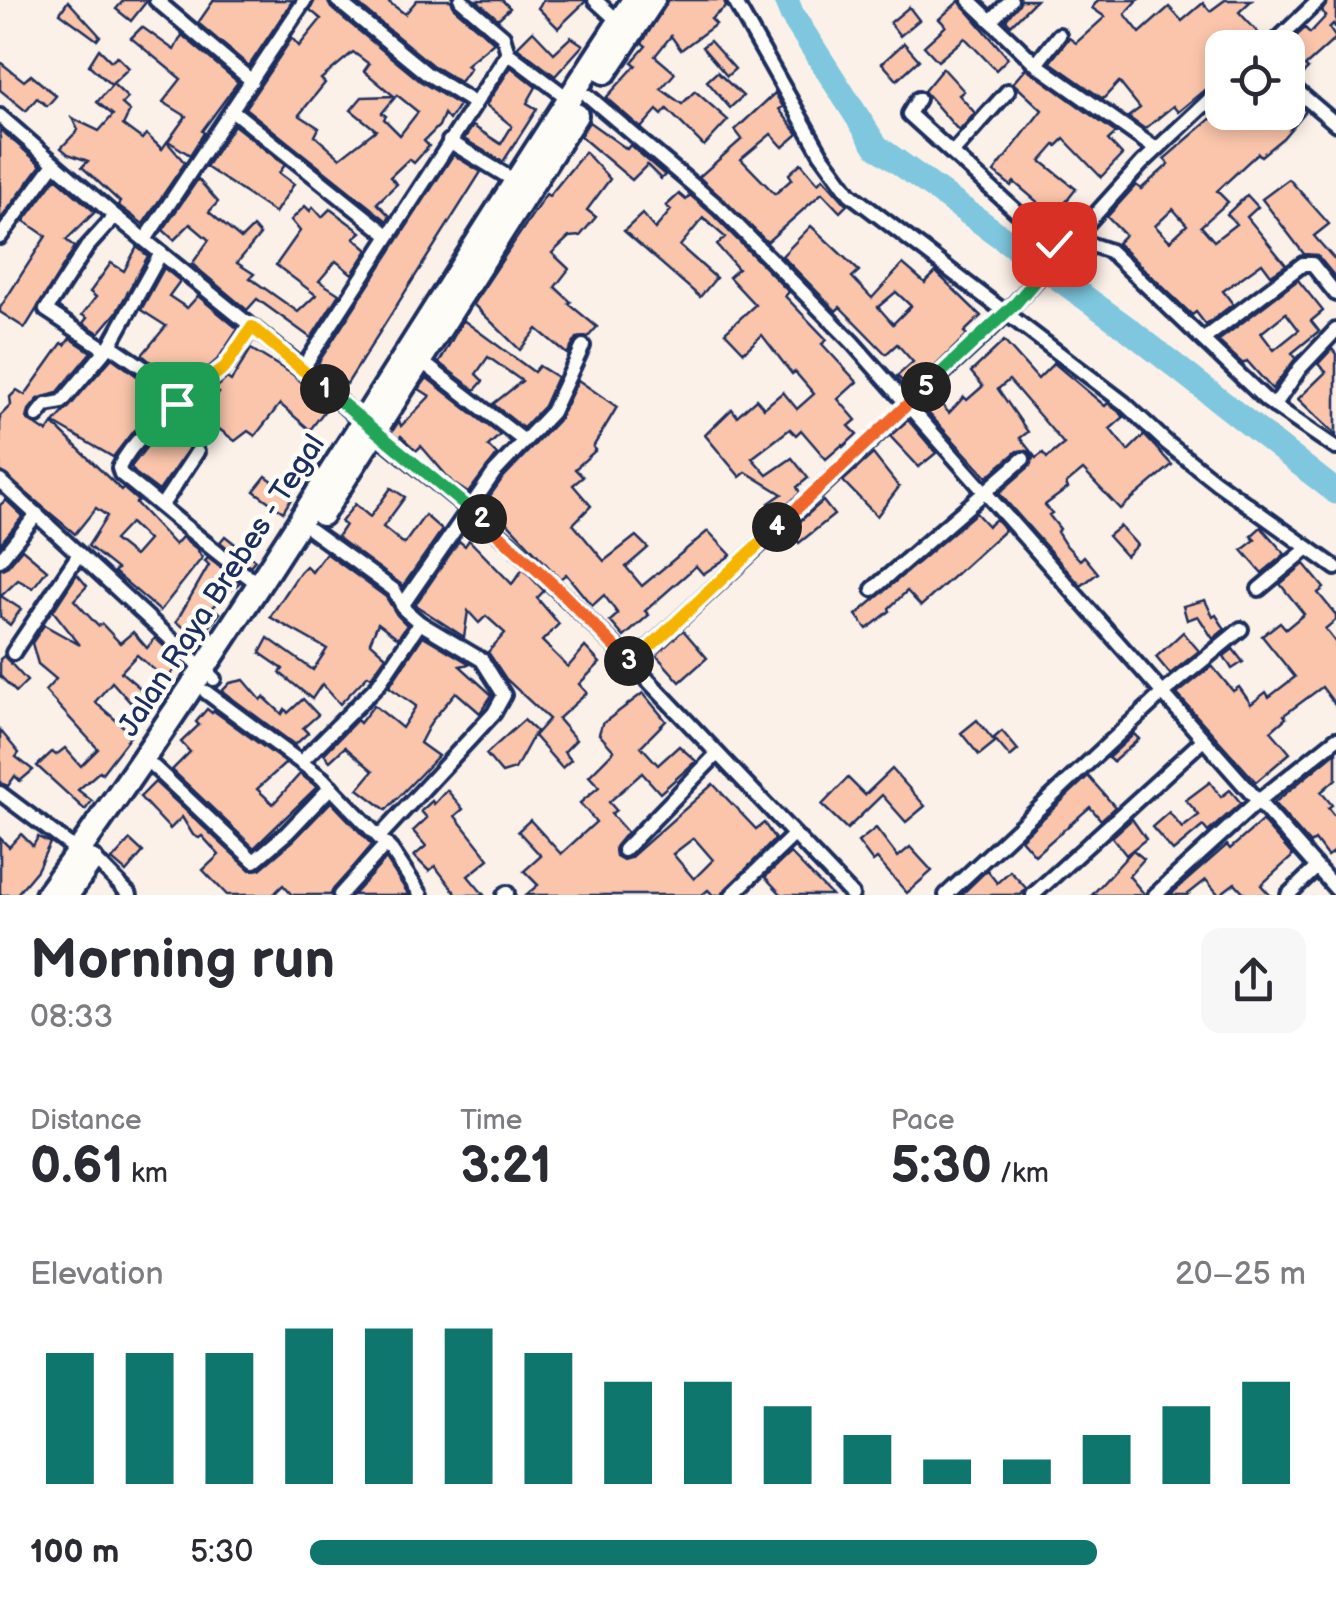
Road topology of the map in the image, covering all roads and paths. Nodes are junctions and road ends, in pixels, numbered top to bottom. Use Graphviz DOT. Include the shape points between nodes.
graph roads {
  1 [pos="156,0"];
  2 [pos="305,0"];
  3 [pos="337,0"];
  4 [pos="461,0"];
  5 [pos="595,0"];
  6 [pos="634,0"];
  7 [pos="653,0"];
  8 [pos="734,0"];
  9 [pos="969,0"];
  10 [pos="1010,0"];
  11 [pos="1318,0"];
  12 [pos="991,21"];
  13 [pos="620,22"];
  14 [pos="1287,30"];
  15 [pos="1059,35"];
  16 [pos="508,54"];
  17 [pos="1036,64"];
  18 [pos="252,81"];
  19 [pos="1008,91"];
  20 [pos="579,97"];
  21 [pos="1305,98"];
  22 [pos="918,99"];
  23 [pos="474,103"];
  24 [pos="1205,104"];
  25 [pos="232,111"];
  26 [pos="0,116"];
  27 [pos="1336,124"];
  28 [pos="449,141"];
  29 [pos="1156,149"];
  30 [pos="953,152"];
  31 [pos="54,164"];
  32 [pos="514,181"];
  33 [pos="115,216"];
  34 [pos="388,235"];
  35 [pos="0,237"];
  36 [pos="146,240"];
  37 [pos="1069,241"];
  38 [pos="161,253"];
  39 [pos="1336,294"];
  40 [pos="1012,307"];
  41 [pos="252,327"];
  42 [pos="1336,330"];
  43 [pos="1204,339"];
  44 [pos="583,346"];
  45 [pos="107,347"];
  46 [pos="421,361"];
  47 [pos="302,368"];
  48 [pos="182,401"];
  49 [pos="908,403"];
  50 [pos="1274,406"];
  51 [pos="37,416"];
  52 [pos="369,428"];
  53 [pos="523,440"];
  54 [pos="1336,448"];
  55 [pos="197,452"];
  56 [pos="1024,459"];
  57 [pos="0,482"];
  58 [pos="984,490"];
  59 [pos="162,505"];
  60 [pos="468,508"];
  61 [pos="38,514"];
  62 [pos="311,530"];
  63 [pos="1308,548"];
  64 [pos="79,554"];
  65 [pos="0,560"];
  66 [pos="1336,568"];
  67 [pos="260,585"];
  68 [pos="873,589"];
  69 [pos="1259,589"];
  70 [pos="402,606"];
  71 [pos="420,623"];
  72 [pos="1242,629"];
  73 [pos="13,652"];
  74 [pos="632,664"];
  75 [pos="208,680"];
  76 [pos="1163,693"];
  77 [pos="1336,739"];
  78 [pos="1202,740"];
  79 [pos="716,755"];
  80 [pos="301,762"];
  81 [pos="154,767"];
  82 [pos="331,787"];
  83 [pos="0,793"];
  84 [pos="1257,802"];
  85 [pos="794,835"];
  86 [pos="382,840"];
  87 [pos="624,850"];
  88 [pos="86,854"];
  89 [pos="1316,868"];
  90 [pos="1336,889"];
  91 [pos="842,892"];
  92 [pos="47,895"];
  93 [pos="67,895"];
  94 [pos="130,895"];
  95 [pos="340,895"];
  96 [pos="421,895"];
  97 [pos="732,895"];
  98 [pos="946,895"];
  99 [pos="1034,895"];
  100 [pos="1155,895"];
  101 [pos="1288,895"];
  1 -- 18 [label="street"];
  2 -- 18 [label="street"];
  3 -- 23 [label="street"];
  4 -- 16 [label="street" via="503,36"];
  5 -- 13 [label="street"];
  6 -- 13 [label="highway, Jalan Raya Brebes - Tegal"];
  7 -- 20 [label="highway, Jalan Raya Brebes - Tegal"];
  8 -- 40 [label="street" via="843,187 889,227"];
  9 -- 12 [label="street"];
  10 -- 12 [label="street"];
  11 -- 14 [label="street"];
  12 -- 17 [label="street"];
  13 -- 20 [label="highway, Jalan Raya Brebes - Tegal"];
  15 -- 17 [label="street"];
  16 -- 20 [label="street"];
  16 -- 23 [label="street"];
  17 -- 29 [label="street"];
  18 -- 25 [label="street"];
  19 -- 30 [label="street"];
  20 -- 32 [label="highway, Jalan Raya Brebes - Tegal"];
  20 -- 46 [label="highway, Jalan Raya Brebes - Tegal"];
  20 -- 49 [label="street" via="720,208"];
  21 -- 27 [label="street"];
  22 -- 30 [label="street" via="908,112"];
  23 -- 28 [label="street"];
  24 -- 29 [label="street"];
  25 -- 34 [label="street"];
  25 -- 36 [label="street"];
  26 -- 31 [label="street"];
  28 -- 32 [label="street"];
  28 -- 34 [label="street"];
  29 -- 37 [label="street"];
  30 -- 37 [label="street" via="1050,242"];
  31 -- 33 [label="street"];
  31 -- 35 [label="street"];
  32 -- 52 [label="highway, Jalan Raya Brebes - Tegal"];
  33 -- 36 [label="street"];
  33 -- 45 [label="street" via="46,310"];
  34 -- 47 [label="street"];
  36 -- 38 [label="street"];
  37 -- 40 [label="street"];
  37 -- 43 [label="street" via="1110,251"];
  38 -- 41 [label="street"];
  38 -- 45 [label="street"];
  39 -- 43 [label="street" via="1312,264 1303,264"];
  40 -- 49 [label="street"];
  40 -- 63 [label="street" via="1166,443"];
  41 -- 47 [label="street"];
  41 -- 48 [label="street" via="225,367"];
  42 -- 50 [label="street"];
  43 -- 50 [label="street"];
  44 -- 53 [label="street" via="552,412"];
  45 -- 48 [label="street"];
  45 -- 51 [label="street" via="62,402 46,405"];
  46 -- 52 [label="highway, Jalan Raya Brebes - Tegal"];
  46 -- 53 [label="street"];
  47 -- 52 [label="street"];
  48 -- 59 [label="street" via="119,468"];
  49 -- 58 [label="street"];
  49 -- 74 [label="street"];
  50 -- 54 [label="street"];
  52 -- 60 [label="street"];
  52 -- 62 [label="highway, Jalan Raya Brebes - Tegal"];
  52 -- 67 [label="highway, Jalan Raya Brebes - Tegal"];
  53 -- 60 [label="street"];
  55 -- 59 [label="street"];
  56 -- 58 [label="street"];
  57 -- 61 [label="street"];
  58 -- 68 [label="street"];
  58 -- 76 [label="street"];
  59 -- 67 [label="street"];
  60 -- 70 [label="street"];
  60 -- 74 [label="street"];
  61 -- 64 [label="street"];
  61 -- 65 [label="street"];
  62 -- 70 [label="street" via="394,590"];
  62 -- 75 [label="highway, Jalan Raya Brebes - Tegal"];
  63 -- 66 [label="street"];
  63 -- 69 [label="street"];
  64 -- 73 [label="street"];
  64 -- 75 [label="street"];
  67 -- 75 [label="highway, Jalan Raya Brebes - Tegal"];
  70 -- 71 [label="street"];
  71 -- 80 [label="street" via="378,685"];
  71 -- 86 [label="street" via="482,660 504,699"];
  72 -- 76 [label="street"];
  74 -- 79 [label="street"];
  75 -- 80 [label="street"];
  75 -- 81 [label="highway, Jalan Raya Brebes - Tegal"];
  75 -- 88 [label="highway, Jalan Raya Brebes - Tegal"];
  76 -- 78 [label="street"];
  76 -- 98 [label="street"];
  77 -- 84 [label="street"];
  78 -- 84 [label="street"];
  78 -- 99 [label="street"];
  79 -- 85 [label="street"];
  79 -- 87 [label="street"];
  80 -- 82 [label="street"];
  81 -- 82 [label="street" via="254,861"];
  81 -- 88 [label="highway, Jalan Raya Brebes - Tegal"];
  82 -- 86 [label="street"];
  83 -- 88 [label="street"];
  84 -- 89 [label="street"];
  84 -- 100 [label="street"];
  85 -- 91 [label="street"];
  85 -- 97 [label="street"];
  86 -- 95 [label="street"];
  86 -- 96 [label="street"];
  88 -- 92 [label="highway, Jalan Raya Brebes - Tegal"];
  88 -- 93 [label="highway, Jalan Raya Brebes - Tegal"];
  88 -- 94 [label="street"];
  89 -- 90 [label="street"];
  89 -- 101 [label="street"];
}
